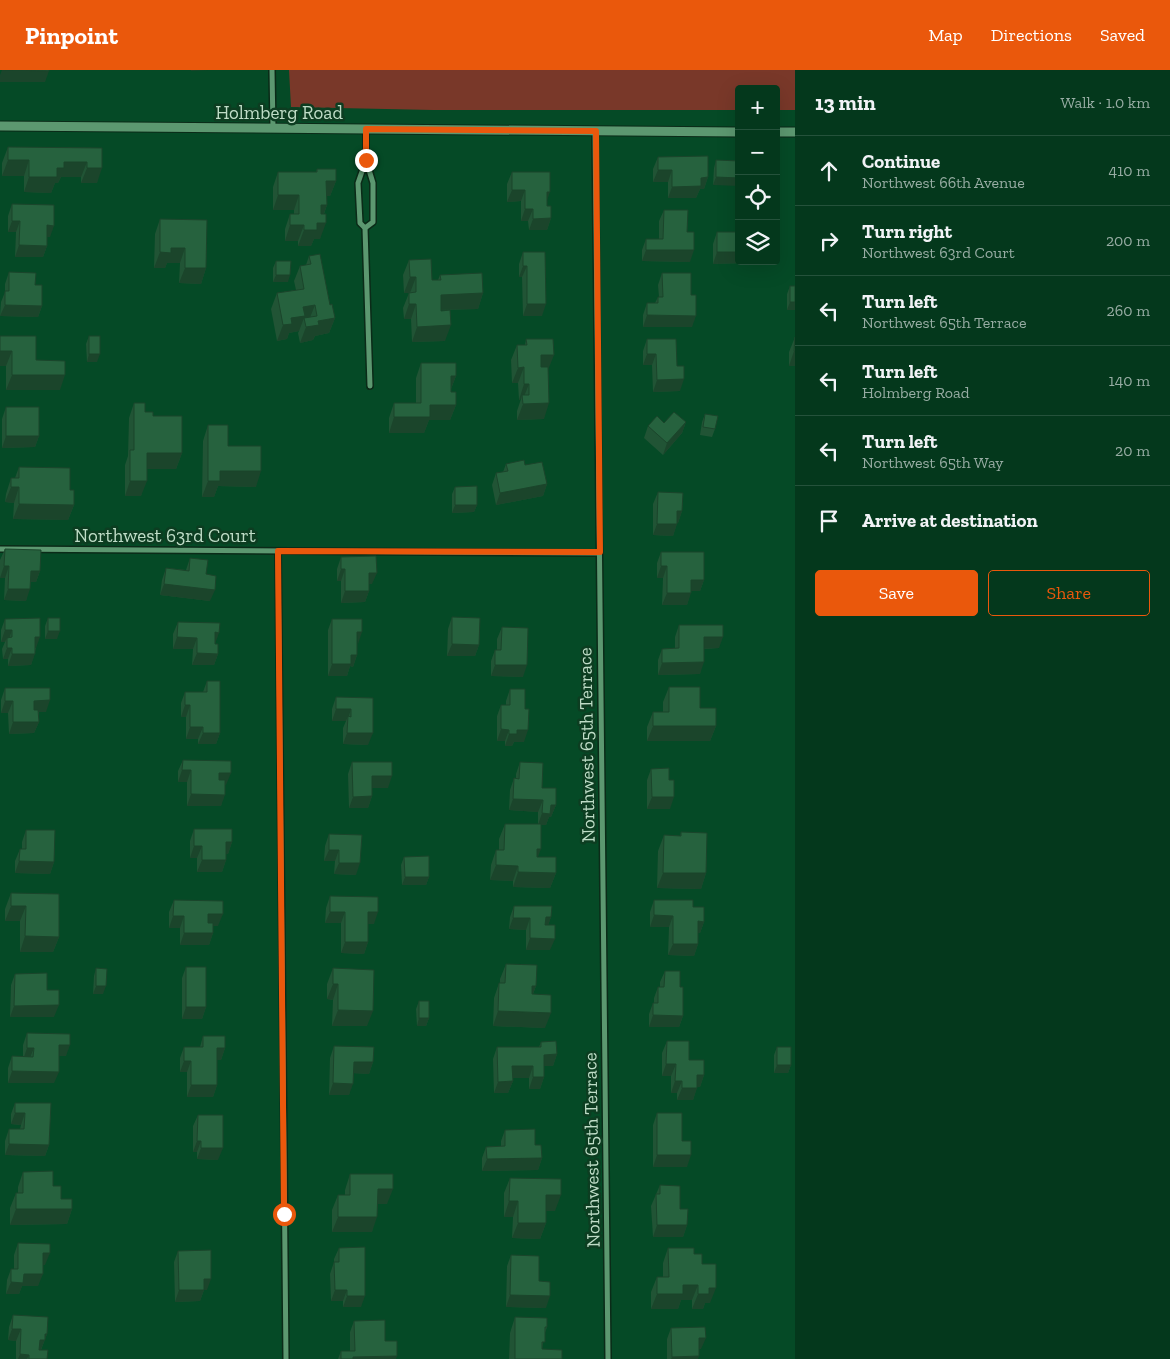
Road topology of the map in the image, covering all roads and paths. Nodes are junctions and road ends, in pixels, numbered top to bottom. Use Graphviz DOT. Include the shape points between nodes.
graph roads {
  1 [pos="272,70"];
  2 [pos="0,126"];
  3 [pos="273,128"];
  4 [pos="366,129"];
  5 [pos="596,131"];
  6 [pos="735,132"];
  7 [pos="780,132"];
  8 [pos="795,132"];
  9 [pos="366,160"];
  10 [pos="365,228"];
  11 [pos="370,386"];
  12 [pos="0,549"];
  13 [pos="278,551"];
  14 [pos="600,552"];
  15 [pos="286,1359"];
  16 [pos="608,1359"];
  1 -- 3 [label="street"];
  2 -- 3 [label="street, Holmberg Road"];
  3 -- 4 [label="street, Holmberg Road"];
  4 -- 5 [label="street, Holmberg Road"];
  4 -- 9 [label="street"];
  5 -- 6 [label="street, Holmberg Road"];
  5 -- 14 [label="street, Northwest 65th Terrace"];
  7 -- 8 [label="street"];
  9 -- 10 [label="street" via="358,183 360,223"];
  9 -- 10 [label="street" via="373,182 373,222"];
  10 -- 11 [label="street"];
  12 -- 13 [label="street, Northwest 63rd Court"];
  13 -- 14 [label="street, Northwest 63rd Court"];
  13 -- 15 [label="street"];
  14 -- 16 [label="street, Northwest 65th Terrace"];
}
